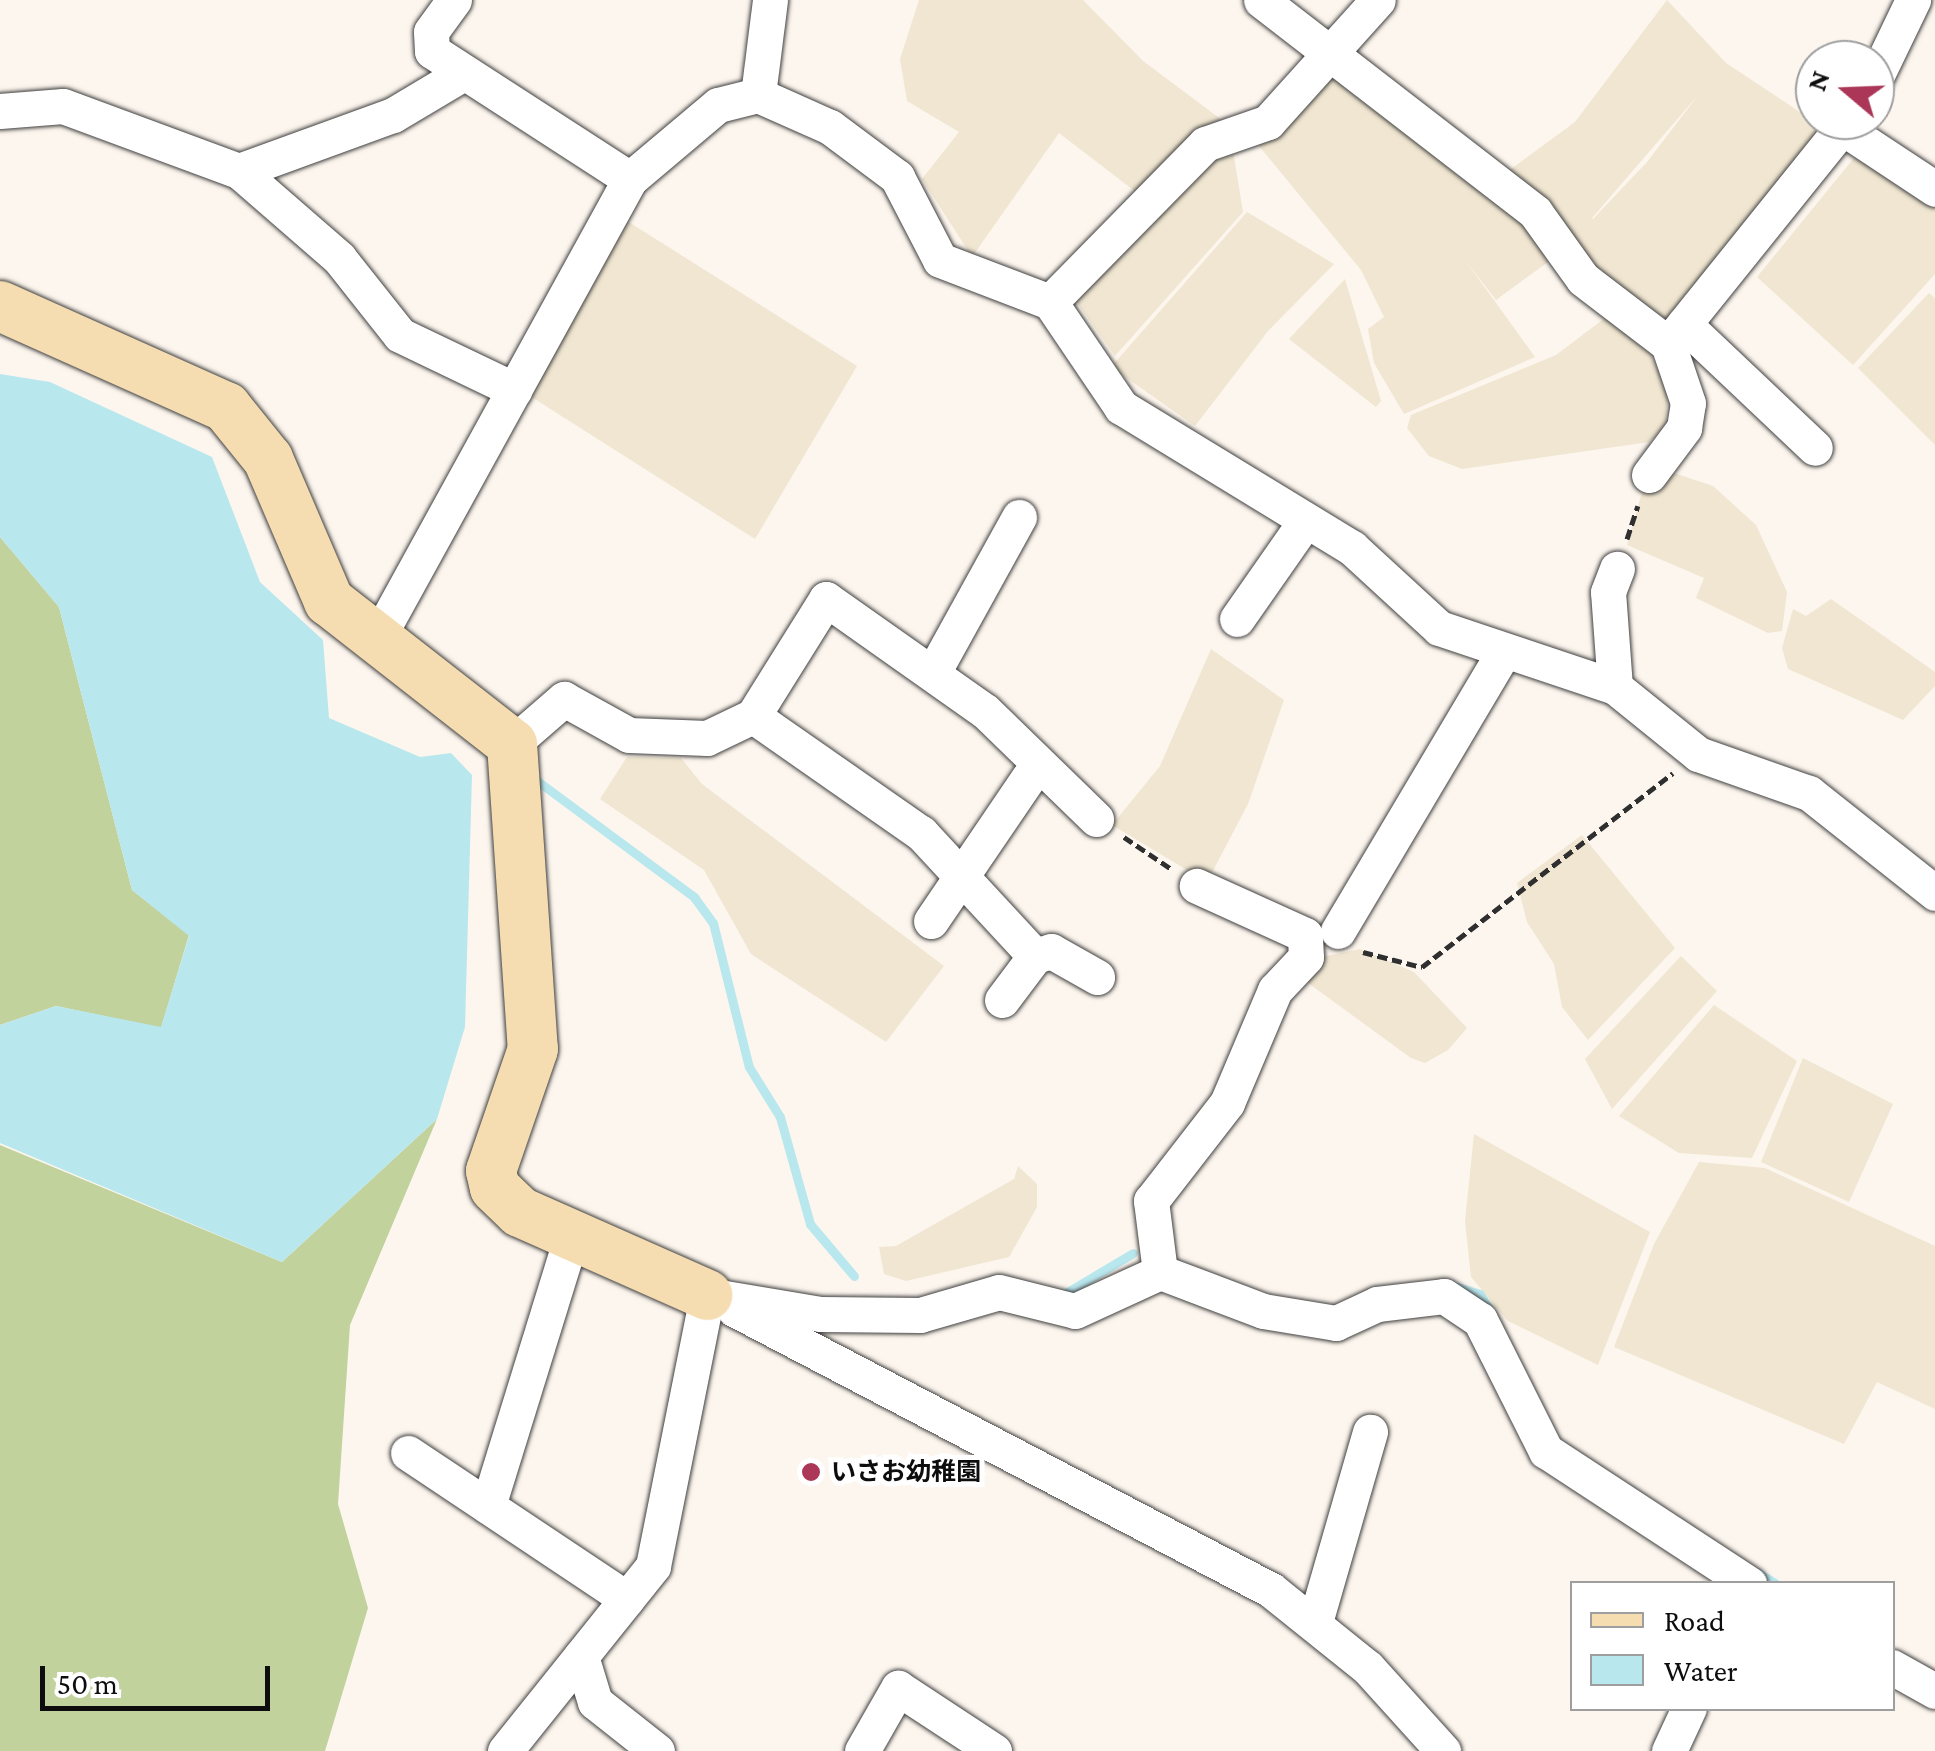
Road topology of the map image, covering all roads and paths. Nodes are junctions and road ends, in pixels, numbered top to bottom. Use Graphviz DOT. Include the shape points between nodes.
graph roads {
  1 [pos="454,0"];
  2 [pos="770,0"];
  3 [pos="1261,0"];
  4 [pos="1378,0"];
  5 [pos="1913,0"];
  6 [pos="1894,40"];
  7 [pos="1328,53"];
  8 [pos="460,75"];
  9 [pos="758,95"];
  10 [pos="0,111"];
  11 [pos="1833,140"];
  12 [pos="1868,140"];
  13 [pos="238,171"];
  14 [pos="630,178"];
  15 [pos="1935,189"];
  16 [pos="1050,302"];
  17 [pos="0,306"];
  18 [pos="1676,334"];
  19 [pos="515,390"];
  20 [pos="1815,448"];
  21 [pos="1649,475"];
  22 [pos="1019,517"];
  23 [pos="1304,523"];
  24 [pos="1617,569"];
  25 [pos="1237,618"];
  26 [pos="378,639"];
  27 [pos="1502,654"];
  28 [pos="934,671"];
  29 [pos="1614,687"];
  30 [pos="753,716"];
  31 [pos="512,744"];
  32 [pos="1698,754"];
  33 [pos="1029,777"];
  34 [pos="1096,819"];
  35 [pos="962,875"];
  36 [pos="1197,886"];
  37 [pos="1935,892"];
  38 [pos="931,921"];
  39 [pos="1338,931"];
  40 [pos="1035,956"];
  41 [pos="1306,957"];
  42 [pos="1097,977"];
  43 [pos="1002,1000"];
  44 [pos="572,1234"];
  45 [pos="1160,1272"];
  46 [pos="707,1295"];
  47 [pos="1370,1432"];
  48 [pos="408,1453"];
  49 [pos="488,1506"];
  50 [pos="1744,1581"];
  51 [pos="628,1599"];
  52 [pos="1316,1619"];
  53 [pos="582,1656"];
  54 [pos="1895,1669"];
  55 [pos="1935,1691"];
  56 [pos="1688,1711"];
  57 [pos="505,1751"];
  58 [pos="658,1751"];
  59 [pos="862,1751"];
  60 [pos="994,1751"];
  61 [pos="1443,1751"];
  62 [pos="1669,1751"];
  1 -- 8 [label="street" via="432,32 432,51"];
  2 -- 9 [label="street"];
  3 -- 7 [label="street"];
  4 -- 7 [label="street"];
  5 -- 6 [label="street"];
  7 -- 16 [label="street" via="1268,122 1205,144"];
  7 -- 18 [label="street" via="1535,212 1583,278"];
  8 -- 13 [label="street" via="394,115"];
  8 -- 14 [label="street"];
  9 -- 14 [label="street" via="706,112"];
  9 -- 16 [label="street" via="830,128 897,177 940,260"];
  10 -- 13 [label="street" via="63,106"];
  11 -- 18 [label="street"];
  12 -- 15 [label="street"];
  13 -- 19 [label="street" via="339,258 400,335"];
  14 -- 19 [label="street"];
  16 -- 23 [label="street" via="1120,407"];
  17 -- 26 [label="street" via="226,407 268,459 329,601"];
  18 -- 20 [label="street"];
  18 -- 21 [label="street" via="1688,403 1684,428"];
  19 -- 26 [label="street"];
  21 -- 24 [label="path"];
  22 -- 28 [label="street"];
  23 -- 25 [label="street"];
  23 -- 27 [label="street" via="1352,548 1439,628"];
  24 -- 29 [label="street" via="1608,592"];
  26 -- 31 [label="street"];
  27 -- 29 [label="street" via="1580,669"];
  27 -- 39 [label="street"];
  28 -- 30 [label="street" via="826,599"];
  28 -- 34 [label="street"];
  29 -- 32 [label="street"];
  30 -- 31 [label="street" via="707,738 629,735 564,699"];
  30 -- 35 [label="street" via="920,833"];
  31 -- 44 [label="street" via="533,1050 492,1171 520,1212"];
  32 -- 37 [label="street" via="1808,792"];
  32 -- 41 [label="path" via="1422,967 1357,951"];
  33 -- 35 [label="street"];
  34 -- 36 [label="path"];
  35 -- 38 [label="street"];
  35 -- 40 [label="street"];
  36 -- 41 [label="street" via="1305,935"];
  40 -- 42 [label="street" via="1051,952"];
  40 -- 43 [label="street"];
  41 -- 45 [label="street" via="1276,990 1227,1103 1151,1201"];
  44 -- 46 [label="street"];
  44 -- 49 [label="street"];
  45 -- 46 [label="street" via="1075,1311 999,1292 920,1315 820,1314"];
  45 -- 50 [label="street" via="1263,1311 1336,1323 1408,1299 1465,1305 1546,1450"];
  46 -- 51 [label="street" via="652,1566"];
  46 -- 52 [label="street"];
  47 -- 52 [label="street"];
  48 -- 49 [label="street"];
  49 -- 51 [label="street"];
  51 -- 53 [label="street"];
  52 -- 61 [label="street"];
  53 -- 57 [label="street"];
  53 -- 58 [label="street" via="595,1702"];
  54 -- 55 [label="street"];
  56 -- 62 [label="street"];
  59 -- 60 [label="street" via="898,1688"];
}
